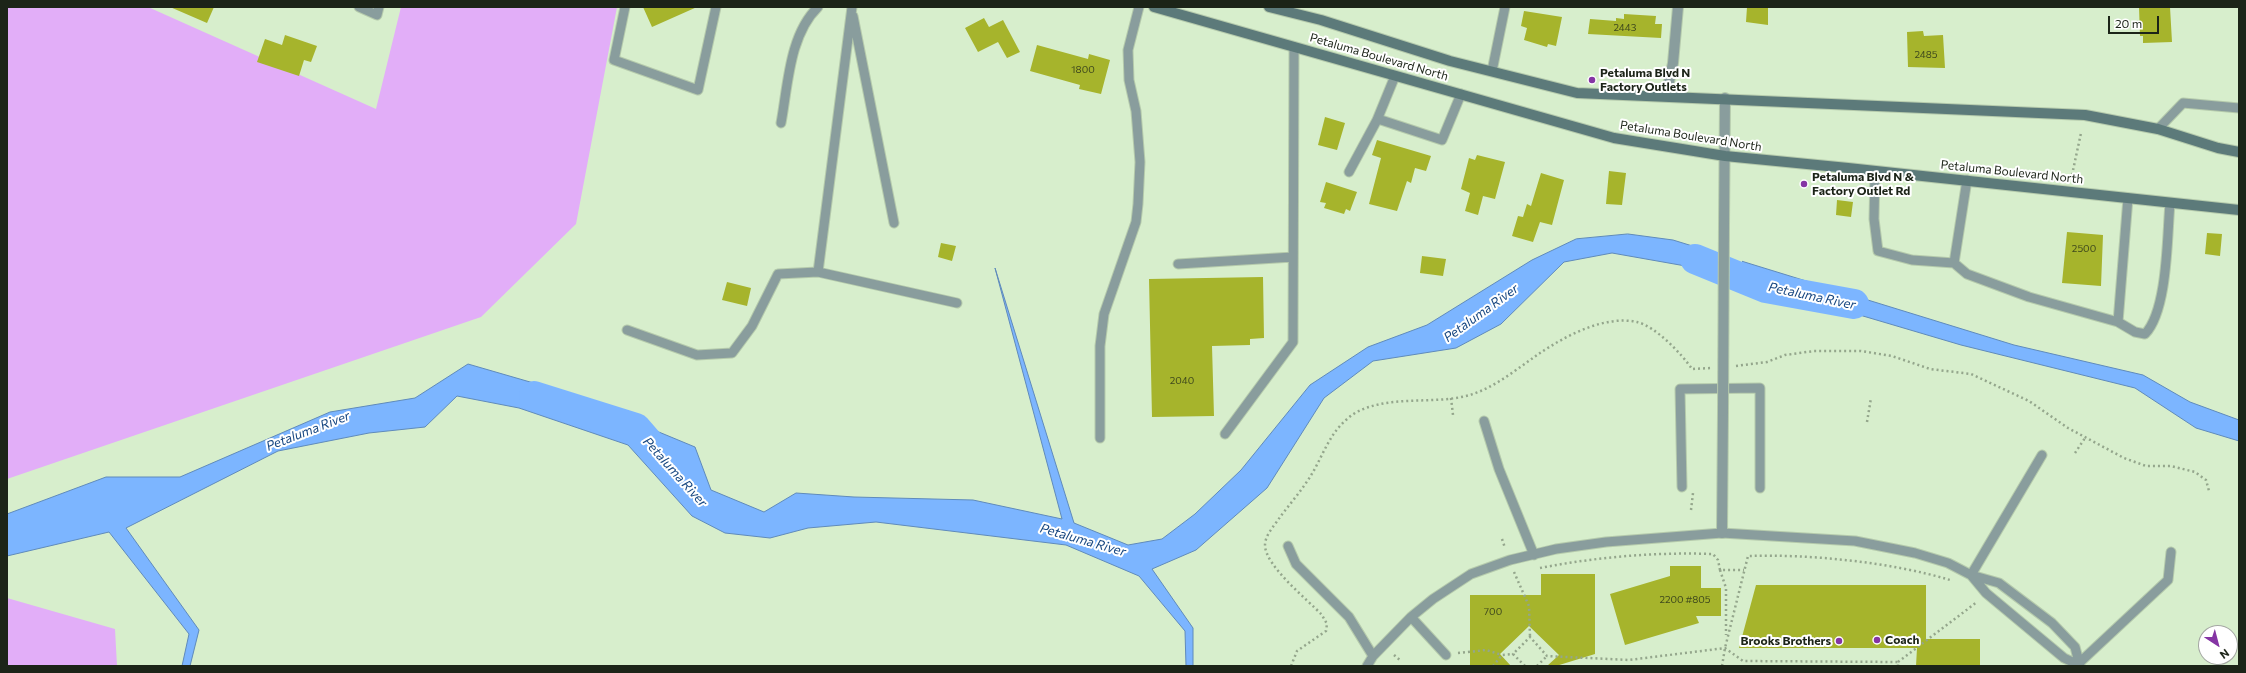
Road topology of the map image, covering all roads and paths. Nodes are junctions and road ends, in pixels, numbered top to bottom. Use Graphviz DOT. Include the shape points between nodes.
graph roads {
  1 [pos="359,7"];
  2 [pos="379,7"];
  3 [pos="625,7"];
  4 [pos="716,7"];
  5 [pos="818,7"];
  6 [pos="852,7"];
  7 [pos="1139,7"];
  8 [pos="1154,7"];
  9 [pos="1269,7"];
  10 [pos="1505,7"];
  11 [pos="1678,7"];
  12 [pos="1166,9"];
  13 [pos="1294,47"];
  14 [pos="1492,71"];
  15 [pos="1395,76"];
  16 [pos="1461,94"];
  17 [pos="1666,96"];
  18 [pos="1725,98"];
  19 [pos="2239,108"];
  20 [pos="1378,118"];
  21 [pos="781,123"];
  22 [pos="2158,129"];
  23 [pos="2081,133"];
  24 [pos="2239,152"];
  25 [pos="1725,156"];
  26 [pos="1875,171"];
  27 [pos="1349,172"];
  28 [pos="2072,175"];
  29 [pos="1967,180"];
  30 [pos="2128,198"];
  31 [pos="2170,203"];
  32 [pos="2239,210"];
  33 [pos="894,223"];
  34 [pos="1293,257"];
  35 [pos="1954,263"];
  36 [pos="1178,264"];
  37 [pos="818,272"];
  38 [pos="957,303"];
  39 [pos="2118,322"];
  40 [pos="627,330"];
  41 [pos="1728,366"];
  42 [pos="1714,368"];
  43 [pos="1451,398"];
  44 [pos="1871,398"];
  45 [pos="1454,415"];
  46 [pos="1484,421"];
  47 [pos="1867,422"];
  48 [pos="1224,434"];
  49 [pos="1100,438"];
  50 [pos="2085,438"];
  51 [pos="2075,454"];
  52 [pos="2042,455"];
  53 [pos="1682,487"];
  54 [pos="1760,488"];
  55 [pos="2209,492"];
  56 [pos="1722,533"];
  57 [pos="1502,539"];
  58 [pos="1288,546"];
  59 [pos="1505,548"];
  60 [pos="2171,552"];
  61 [pos="1534,555"];
  62 [pos="1538,568"];
  63 [pos="1720,570"];
  64 [pos="1744,570"];
  65 [pos="1523,572"];
  66 [pos="1515,573"];
  67 [pos="1509,575"];
  68 [pos="1971,575"];
  69 [pos="1954,581"];
  70 [pos="1983,598"];
  71 [pos="1412,617"];
  72 [pos="1530,638"];
  73 [pos="1726,640"];
  74 [pos="1725,648"];
  75 [pos="1398,650"];
  76 [pos="1513,654"];
  77 [pos="1394,655"];
  78 [pos="1446,655"];
  79 [pos="1502,655"];
  80 [pos="1373,656"];
  81 [pos="1547,656"];
  82 [pos="1390,659"];
  83 [pos="1401,662"];
  84 [pos="1898,662"];
  85 [pos="2079,665"];
  86 [pos="1291,666"];
  87 [pos="1367,666"];
  88 [pos="1493,666"];
  89 [pos="1525,666"];
  90 [pos="1537,666"];
  91 [pos="1722,666"];
  92 [pos="1898,666"];
  1 -- 2 [label="lane" via="377,15"];
  3 -- 4 [label="lane" via="614,60 698,90"];
  5 -- 21 [label="lane" via="809,16 793,54"];
  6 -- 33 [label="lane"];
  6 -- 37 [label="lane"];
  7 -- 49 [label="lane" via="1128,50 1129,80 1136,111 1140,162 1138,204 1136,222 1104,314 1100,346"];
  8 -- 12 [label="main road, Petaluma Boulevard North"];
  9 -- 14 [label="main road, Petaluma Boulevard North"];
  10 -- 14 [label="lane"];
  11 -- 17 [label="street" via="1673,63"];
  12 -- 13 [label="main road, Petaluma Boulevard North"];
  13 -- 15 [label="main road, Petaluma Boulevard North"];
  13 -- 34 [label="lane"];
  14 -- 17 [label="main road, Petaluma Boulevard North" via="1577,93"];
  15 -- 16 [label="main road, Petaluma Boulevard North"];
  15 -- 20 [label="lane"];
  16 -- 20 [label="lane" via="1442,140"];
  16 -- 25 [label="main road, Petaluma Boulevard North" via="1614,138"];
  17 -- 18 [label="main road, Petaluma Boulevard North"];
  18 -- 22 [label="main road, Petaluma Boulevard North" via="1760,102 2085,115"];
  18 -- 25 [label="street"];
  19 -- 22 [label="lane" via="2183,103"];
  20 -- 27 [label="lane"];
  22 -- 24 [label="main road, Petaluma Boulevard North"];
  23 -- 28 [label="path"];
  25 -- 26 [label="main road, Petaluma Boulevard North"];
  25 -- 56 [label="street, bridge"];
  26 -- 29 [label="main road, Petaluma Boulevard North"];
  26 -- 35 [label="lane" via="1874,219 1878,252 1912,260"];
  29 -- 30 [label="main road, Petaluma Boulevard North"];
  29 -- 35 [label="lane"];
  30 -- 31 [label="main road, Petaluma Boulevard North"];
  30 -- 39 [label="lane"];
  31 -- 32 [label="main road, Petaluma Boulevard North"];
  31 -- 39 [label="lane" via="2161,300 2152,326 2145,334 2135,332"];
  34 -- 36 [label="lane"];
  34 -- 48 [label="lane" via="1293,342"];
  35 -- 39 [label="lane" via="1967,274 2029,296"];
  37 -- 38 [label="lane"];
  37 -- 40 [label="lane" via="778,274 752,326 732,353 697,355"];
  41 -- 50 [label="path" via="1750,365 1785,355 1814,351 1861,351 1892,356 1930,369 1972,374 2029,401"];
  42 -- 43 [label="path" via="1692,369 1668,343 1638,322 1609,321 1560,340 1492,385 1471,395"];
  43 -- 45 [label="path"];
  43 -- 86 [label="path" via="1384,403 1360,410 1347,419 1334,433 1311,476 1270,533 1265,545 1269,559 1322,615 1327,624 1326,631 1297,651"];
  44 -- 47 [label="path"];
  46 -- 61 [label="lane" via="1499,469"];
  50 -- 51 [label="path"];
  50 -- 55 [label="path" via="2146,466 2171,466 2195,472 2206,480"];
  52 -- 68 [label="lane"];
  53 -- 54 [label="lane" via="1680,389 1760,388"];
  56 -- 61 [label="lane" via="1606,542"];
  56 -- 68 [label="lane" via="1855,541 1915,553 1948,563"];
  57 -- 59 [label="path"];
  58 -- 80 [label="lane" via="1296,564 1349,618"];
  60 -- 85 [label="lane" via="2168,580"];
  61 -- 71 [label="lane" via="1510,560 1471,574 1433,598"];
  62 -- 63 [label="path" via="1608,557 1693,553 1713,554 1718,560"];
  63 -- 64 [label="path"];
  63 -- 73 [label="path" via="1726,588"];
  64 -- 69 [label="path" via="1748,556 1779,555 1894,567 1929,573"];
  64 -- 73 [label="path"];
  65 -- 66 [label="path"];
  66 -- 67 [label="path"];
  66 -- 72 [label="path" via="1529,606"];
  68 -- 85 [label="lane" via="1986,593 2064,658"];
  68 -- 85 [label="lane" via="1999,583 2052,623 2075,648"];
  70 -- 84 [label="path"];
  71 -- 78 [label="lane"];
  71 -- 80 [label="lane"];
  72 -- 76 [label="path"];
  72 -- 81 [label="path"];
  73 -- 74 [label="path"];
  74 -- 81 [label="path" via="1629,660"];
  74 -- 84 [label="path" via="1743,661"];
  74 -- 91 [label="path"];
  75 -- 77 [label="path"];
  76 -- 79 [label="path"];
  76 -- 89 [label="path"];
  77 -- 82 [label="path"];
  77 -- 83 [label="path"];
  78 -- 79 [label="path" via="1486,650"];
  79 -- 88 [label="path"];
  80 -- 87 [label="lane"];
  81 -- 90 [label="path"];
  84 -- 92 [label="path"];
}
